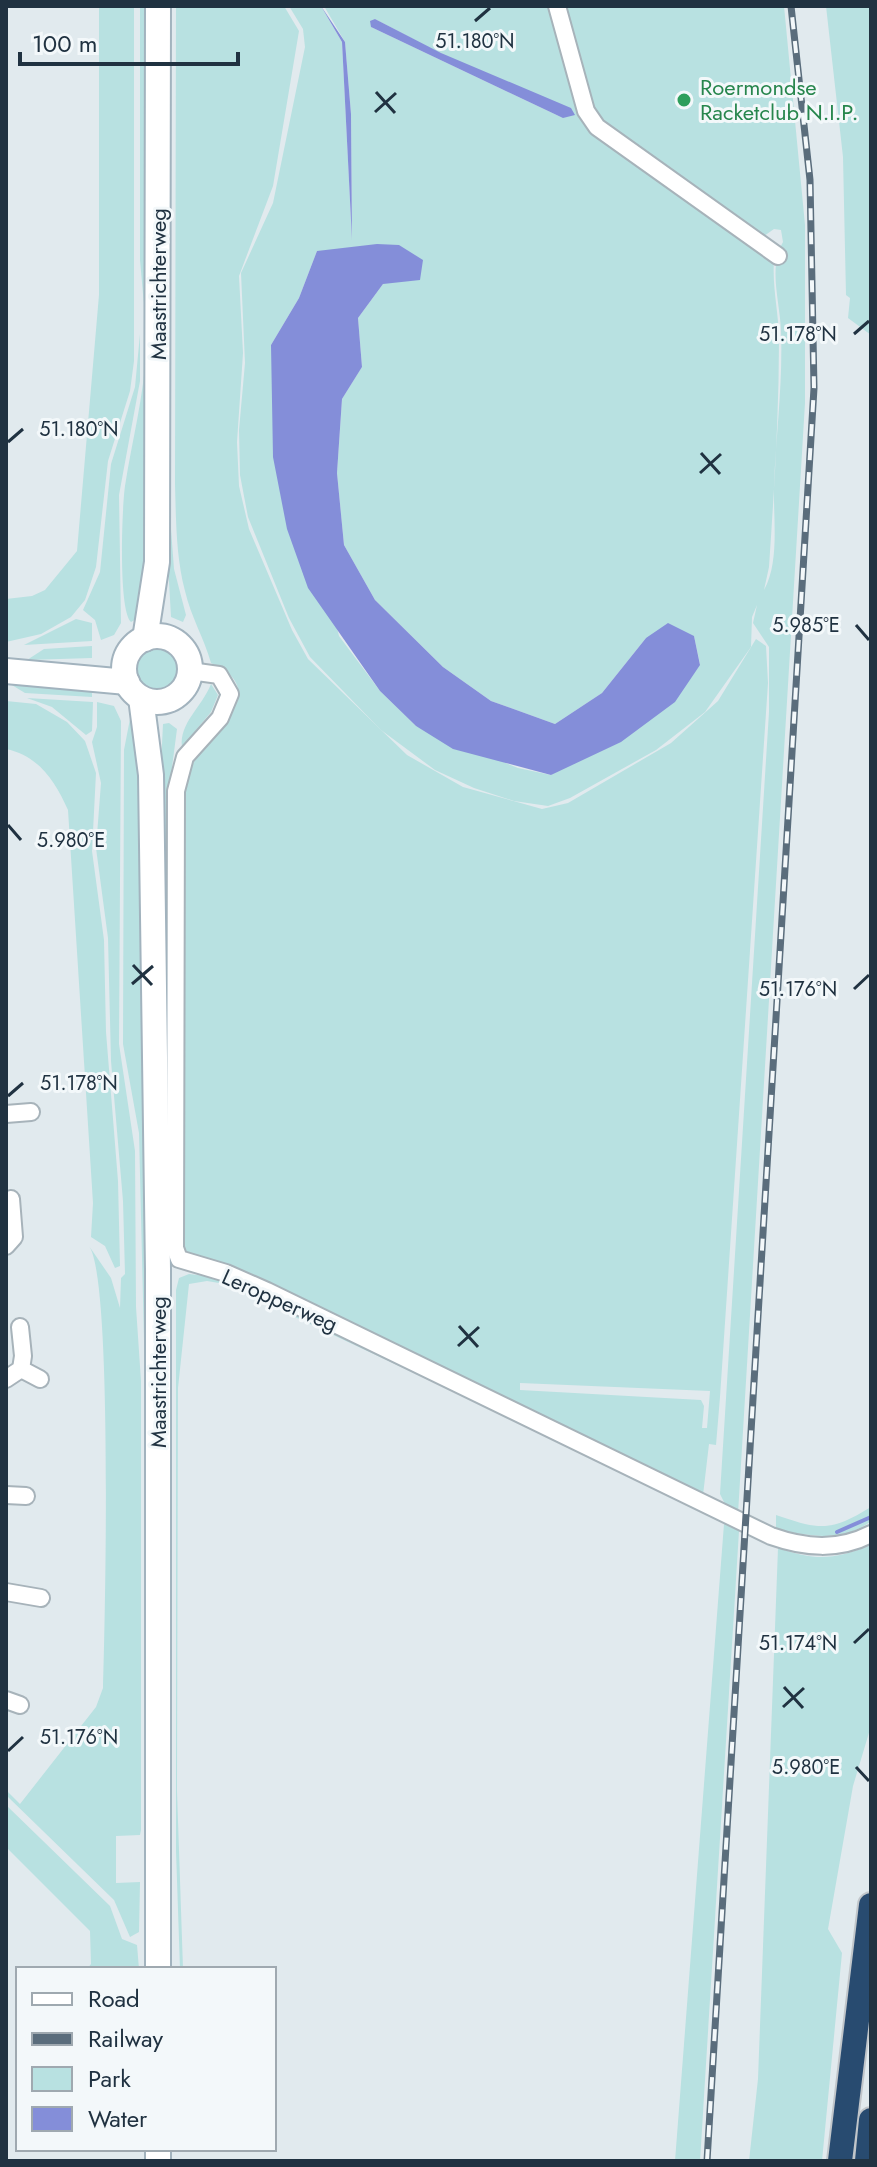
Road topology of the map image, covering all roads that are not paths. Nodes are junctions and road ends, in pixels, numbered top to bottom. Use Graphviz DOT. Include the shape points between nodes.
graph roads {
  1 [pos="158,6"];
  2 [pos="557,6"];
  3 [pos="778,256"];
  4 [pos="157,562"];
  5 [pos="145,639"];
  6 [pos="173,641"];
  7 [pos="127,656"];
  8 [pos="6,671"];
  9 [pos="190,671"];
  10 [pos="32,672"];
  11 [pos="134,690"];
  12 [pos="169,700"];
  13 [pos="151,775"];
  14 [pos="31,1112"];
  15 [pos="6,1114"];
  16 [pos="11,1199"];
  17 [pos="6,1246"];
  18 [pos="20,1327"];
  19 [pos="21,1369"];
  20 [pos="6,1379"];
  21 [pos="40,1379"];
  22 [pos="6,1495"];
  23 [pos="26,1496"];
  24 [pos="871,1534"];
  25 [pos="6,1592"];
  26 [pos="41,1598"];
  27 [pos="871,1905"];
  28 [pos="158,1967"];
  29 [pos="871,2120"];
  30 [pos="840,2161"];
  31 [pos="867,2161"];
  1 -- 4 [label="main road, Maastrichterweg"];
  2 -- 3 [label="street" via="586,111 597,127"];
  4 -- 5 [label="main road, Maastrichterweg"];
  4 -- 6 [label="main road, Maastrichterweg"];
  5 -- 6 [label="main road" via="160,636"];
  5 -- 7 [label="main road"];
  6 -- 9 [label="main road" via="185,652"];
  7 -- 10 [label="main road"];
  7 -- 11 [label="main road" via="125,671"];
  8 -- 10 [label="main road"];
  9 -- 12 [label="main road" via="185,686"];
  9 -- 24 [label="street, Leropperweg" via="219,675 230,694 220,718 185,757 176,791 179,1259 267,1291 771,1536 818,1547"];
  10 -- 11 [label="main road"];
  11 -- 12 [label="main road" via="156,702"];
  11 -- 13 [label="main road, Maastrichterweg"];
  12 -- 13 [label="main road, Maastrichterweg" via="159,723"];
  13 -- 28 [label="main road, Maastrichterweg" via="158,1269"];
  14 -- 15 [label="street"];
  16 -- 17 [label="street" via="14,1237"];
  18 -- 19 [label="street"];
  19 -- 20 [label="street"];
  19 -- 21 [label="street"];
  22 -- 23 [label="street"];
  25 -- 26 [label="street"];
  27 -- 30 [label="highway"];
  29 -- 31 [label="highway"];
}
